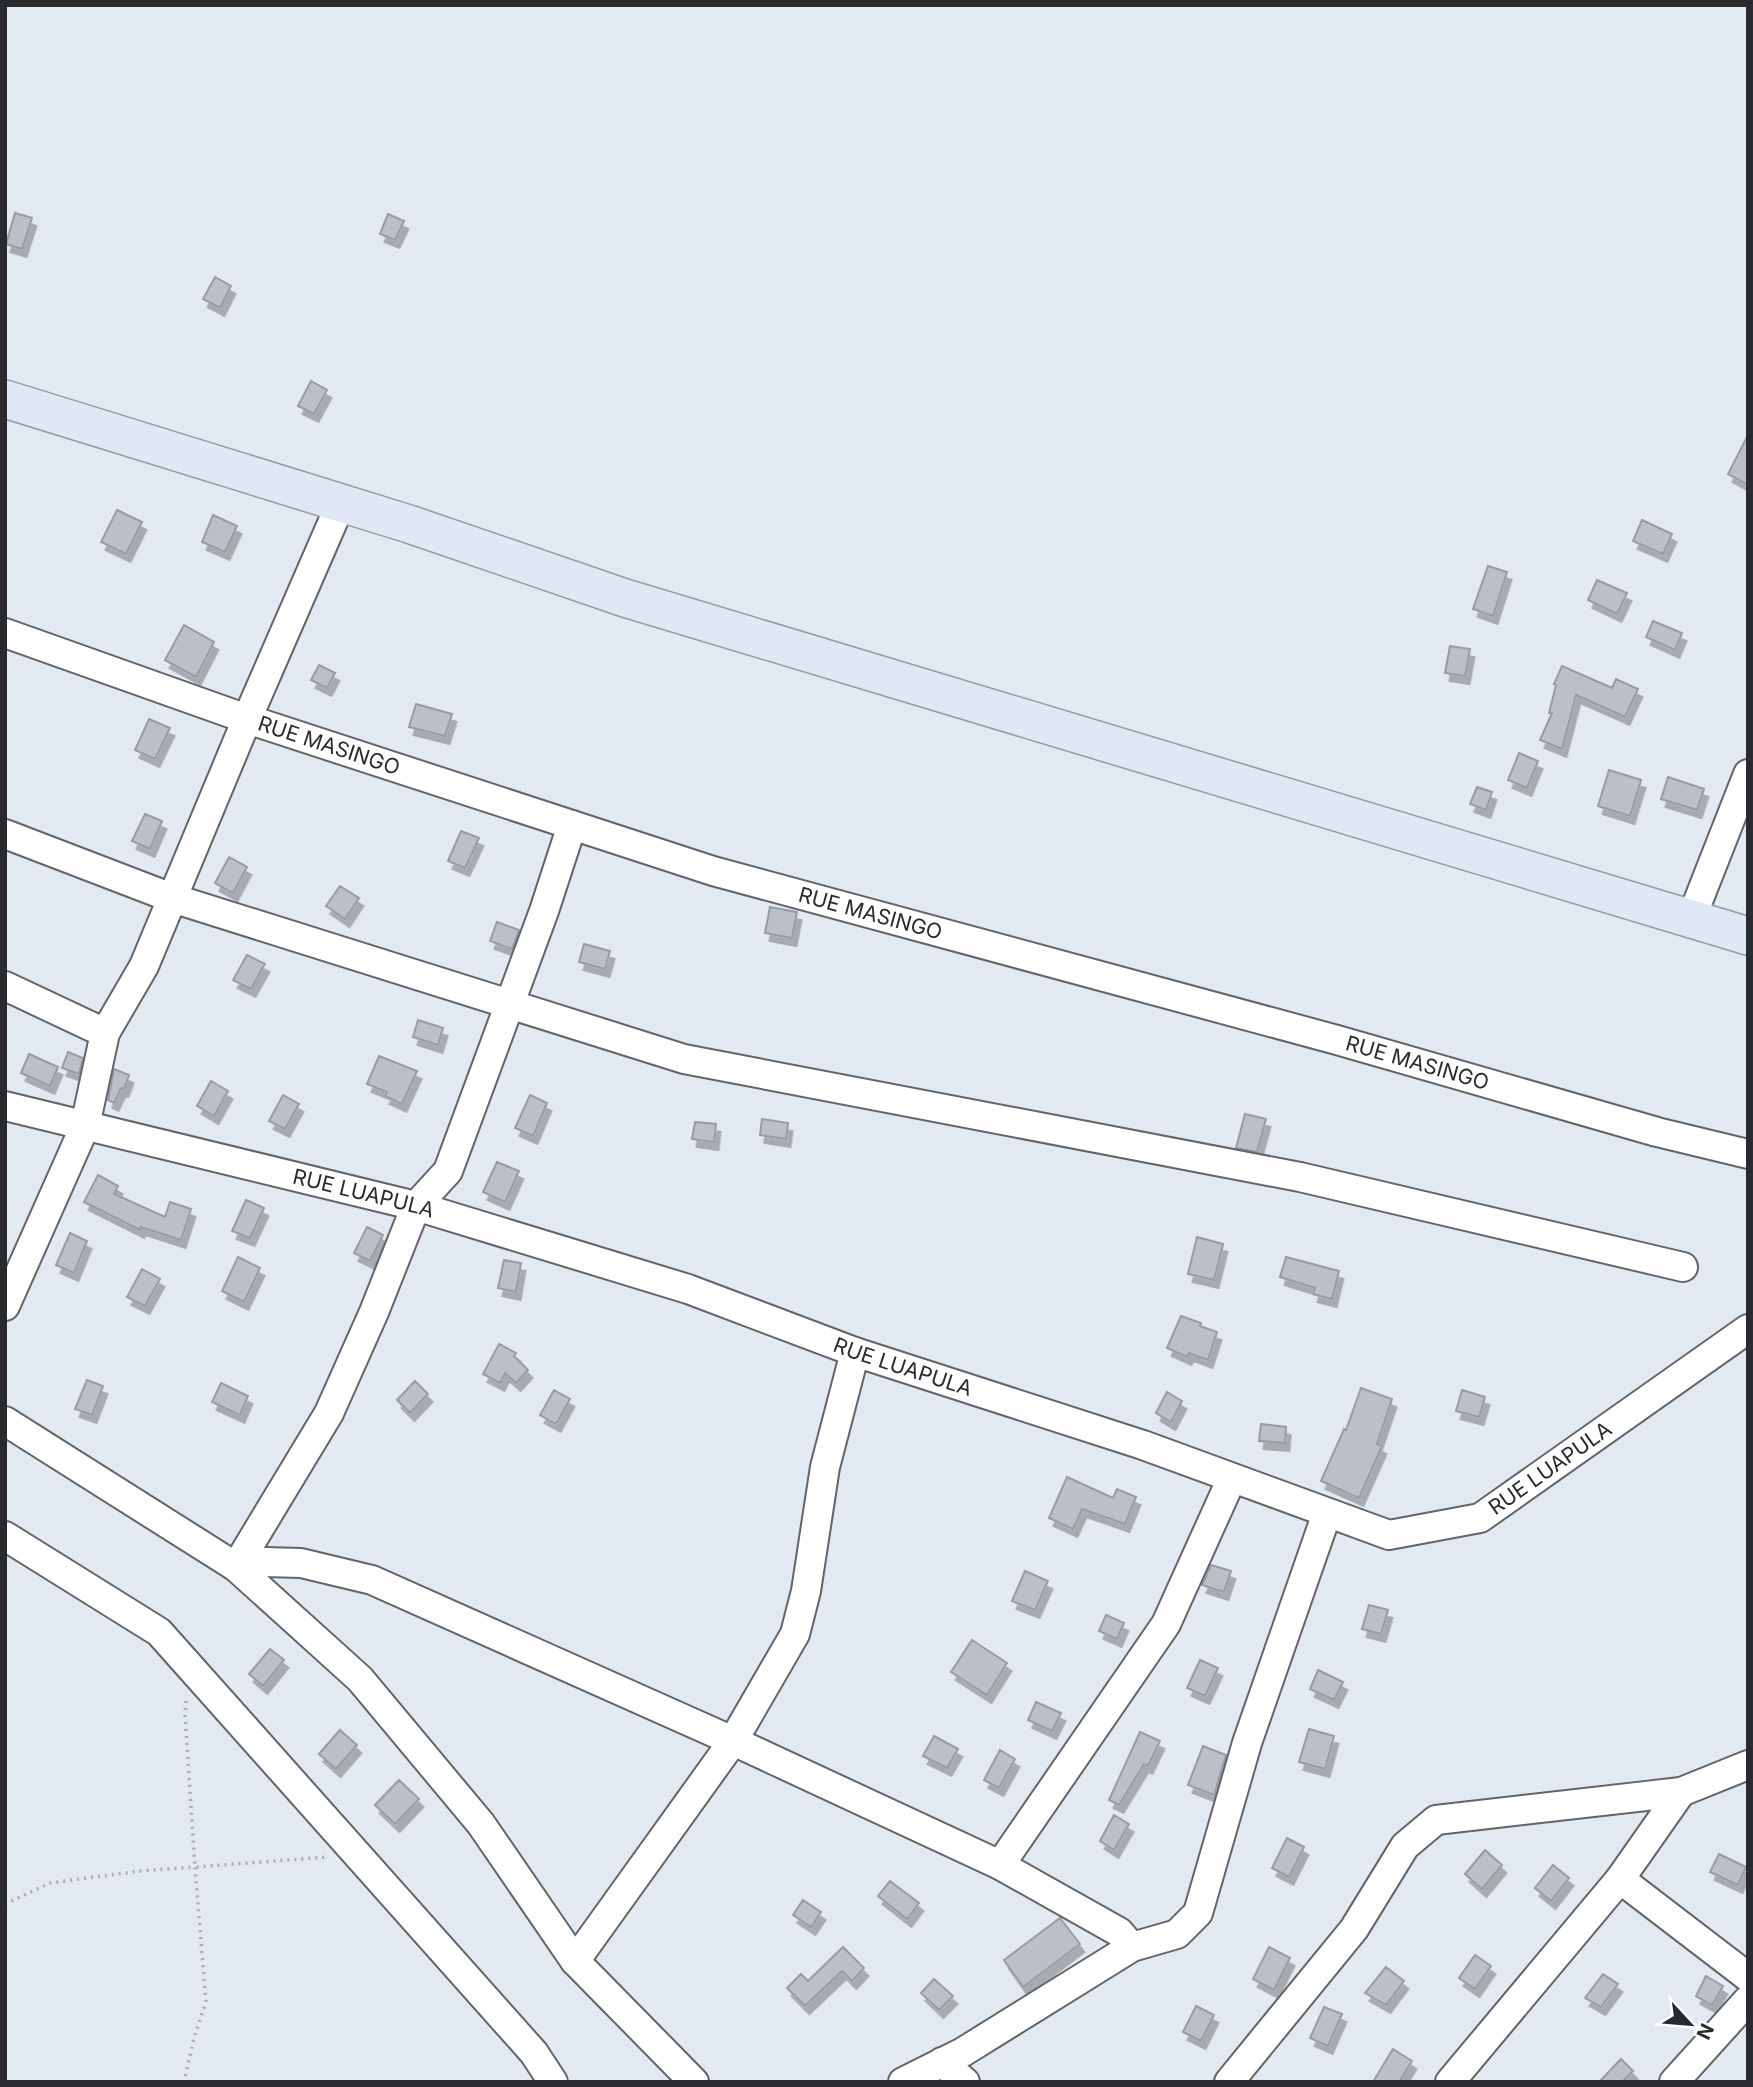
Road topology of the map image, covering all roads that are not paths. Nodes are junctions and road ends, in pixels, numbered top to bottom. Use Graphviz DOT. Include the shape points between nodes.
graph roads {
  1 [pos="5,399"];
  2 [pos="341,503"];
  3 [pos="5,633"];
  4 [pos="247,719"];
  5 [pos="1748,774"];
  6 [pos="572,825"];
  7 [pos="5,834"];
  8 [pos="172,898"];
  9 [pos="1691,919"];
  10 [pos="1748,936"];
  11 [pos="5,986"];
  12 [pos="510,1005"];
  13 [pos="105,1033"];
  14 [pos="5,1106"];
  15 [pos="85,1126"];
  16 [pos="1748,1154"];
  17 [pos="416,1206"];
  18 [pos="1683,1267"];
  19 [pos="5,1306"];
  20 [pos="1748,1329"];
  21 [pos="855,1352"];
  22 [pos="5,1421"];
  23 [pos="1232,1478"];
  24 [pos="1327,1513"];
  25 [pos="5,1536"];
  26 [pos="236,1567"];
  27 [pos="733,1741"];
  28 [pos="1748,1765"];
  29 [pos="1681,1792"];
  30 [pos="1000,1866"];
  31 [pos="1620,1880"];
  32 [pos="1132,1947"];
  33 [pos="575,1961"];
  34 [pos="1748,1977"];
  35 [pos="1748,2000"];
  36 [pos="942,2062"];
  37 [pos="553,2082"];
  38 [pos="694,2082"];
  39 [pos="903,2082"];
  40 [pos="965,2082"];
  41 [pos="1229,2082"];
  42 [pos="1450,2082"];
  43 [pos="1674,2082"];
  1 -- 2 [label="main road"];
  2 -- 4 [label="street"];
  2 -- 9 [label="main road" via="625,598"];
  3 -- 4 [label="street, RUE MASINGO"];
  4 -- 6 [label="street, RUE MASINGO"];
  4 -- 8 [label="street"];
  5 -- 9 [label="street"];
  6 -- 12 [label="street"];
  6 -- 16 [label="street, RUE MASINGO" via="713,872"];
  7 -- 8 [label="street"];
  8 -- 12 [label="street"];
  8 -- 13 [label="street" via="144,966"];
  9 -- 10 [label="main road"];
  11 -- 13 [label="street"];
  12 -- 17 [label="street" via="448,1171"];
  12 -- 18 [label="street" via="684,1059 1300,1177"];
  13 -- 15 [label="street"];
  14 -- 15 [label="street, RUE LUAPULA"];
  15 -- 17 [label="street, RUE LUAPULA"];
  15 -- 19 [label="street"];
  17 -- 21 [label="street, RUE LUAPULA" via="688,1289"];
  17 -- 26 [label="street" via="329,1413"];
  20 -- 24 [label="street, RUE LUAPULA" via="1480,1517 1389,1535"];
  21 -- 23 [label="street, RUE LUAPULA"];
  21 -- 27 [label="street" via="825,1467 795,1634"];
  22 -- 26 [label="street"];
  23 -- 24 [label="street, RUE LUAPULA"];
  23 -- 30 [label="street" via="1166,1624"];
  24 -- 32 [label="street" via="1247,1743 1199,1913 1177,1934"];
  25 -- 37 [label="street" via="159,1632 534,2053"];
  26 -- 27 [label="street" via="301,1563 372,1580"];
  26 -- 33 [label="street" via="360,1679 481,1825"];
  27 -- 30 [label="street"];
  27 -- 33 [label="street"];
  28 -- 29 [label="street"];
  29 -- 31 [label="street"];
  29 -- 41 [label="street" via="1436,1820 1405,1846 1354,1928"];
  30 -- 32 [label="street" via="1119,1932"];
  31 -- 34 [label="street"];
  31 -- 42 [label="street"];
  32 -- 36 [label="street"];
  33 -- 38 [label="street"];
  35 -- 43 [label="street"];
  36 -- 39 [label="street"];
  36 -- 40 [label="street"];
}
